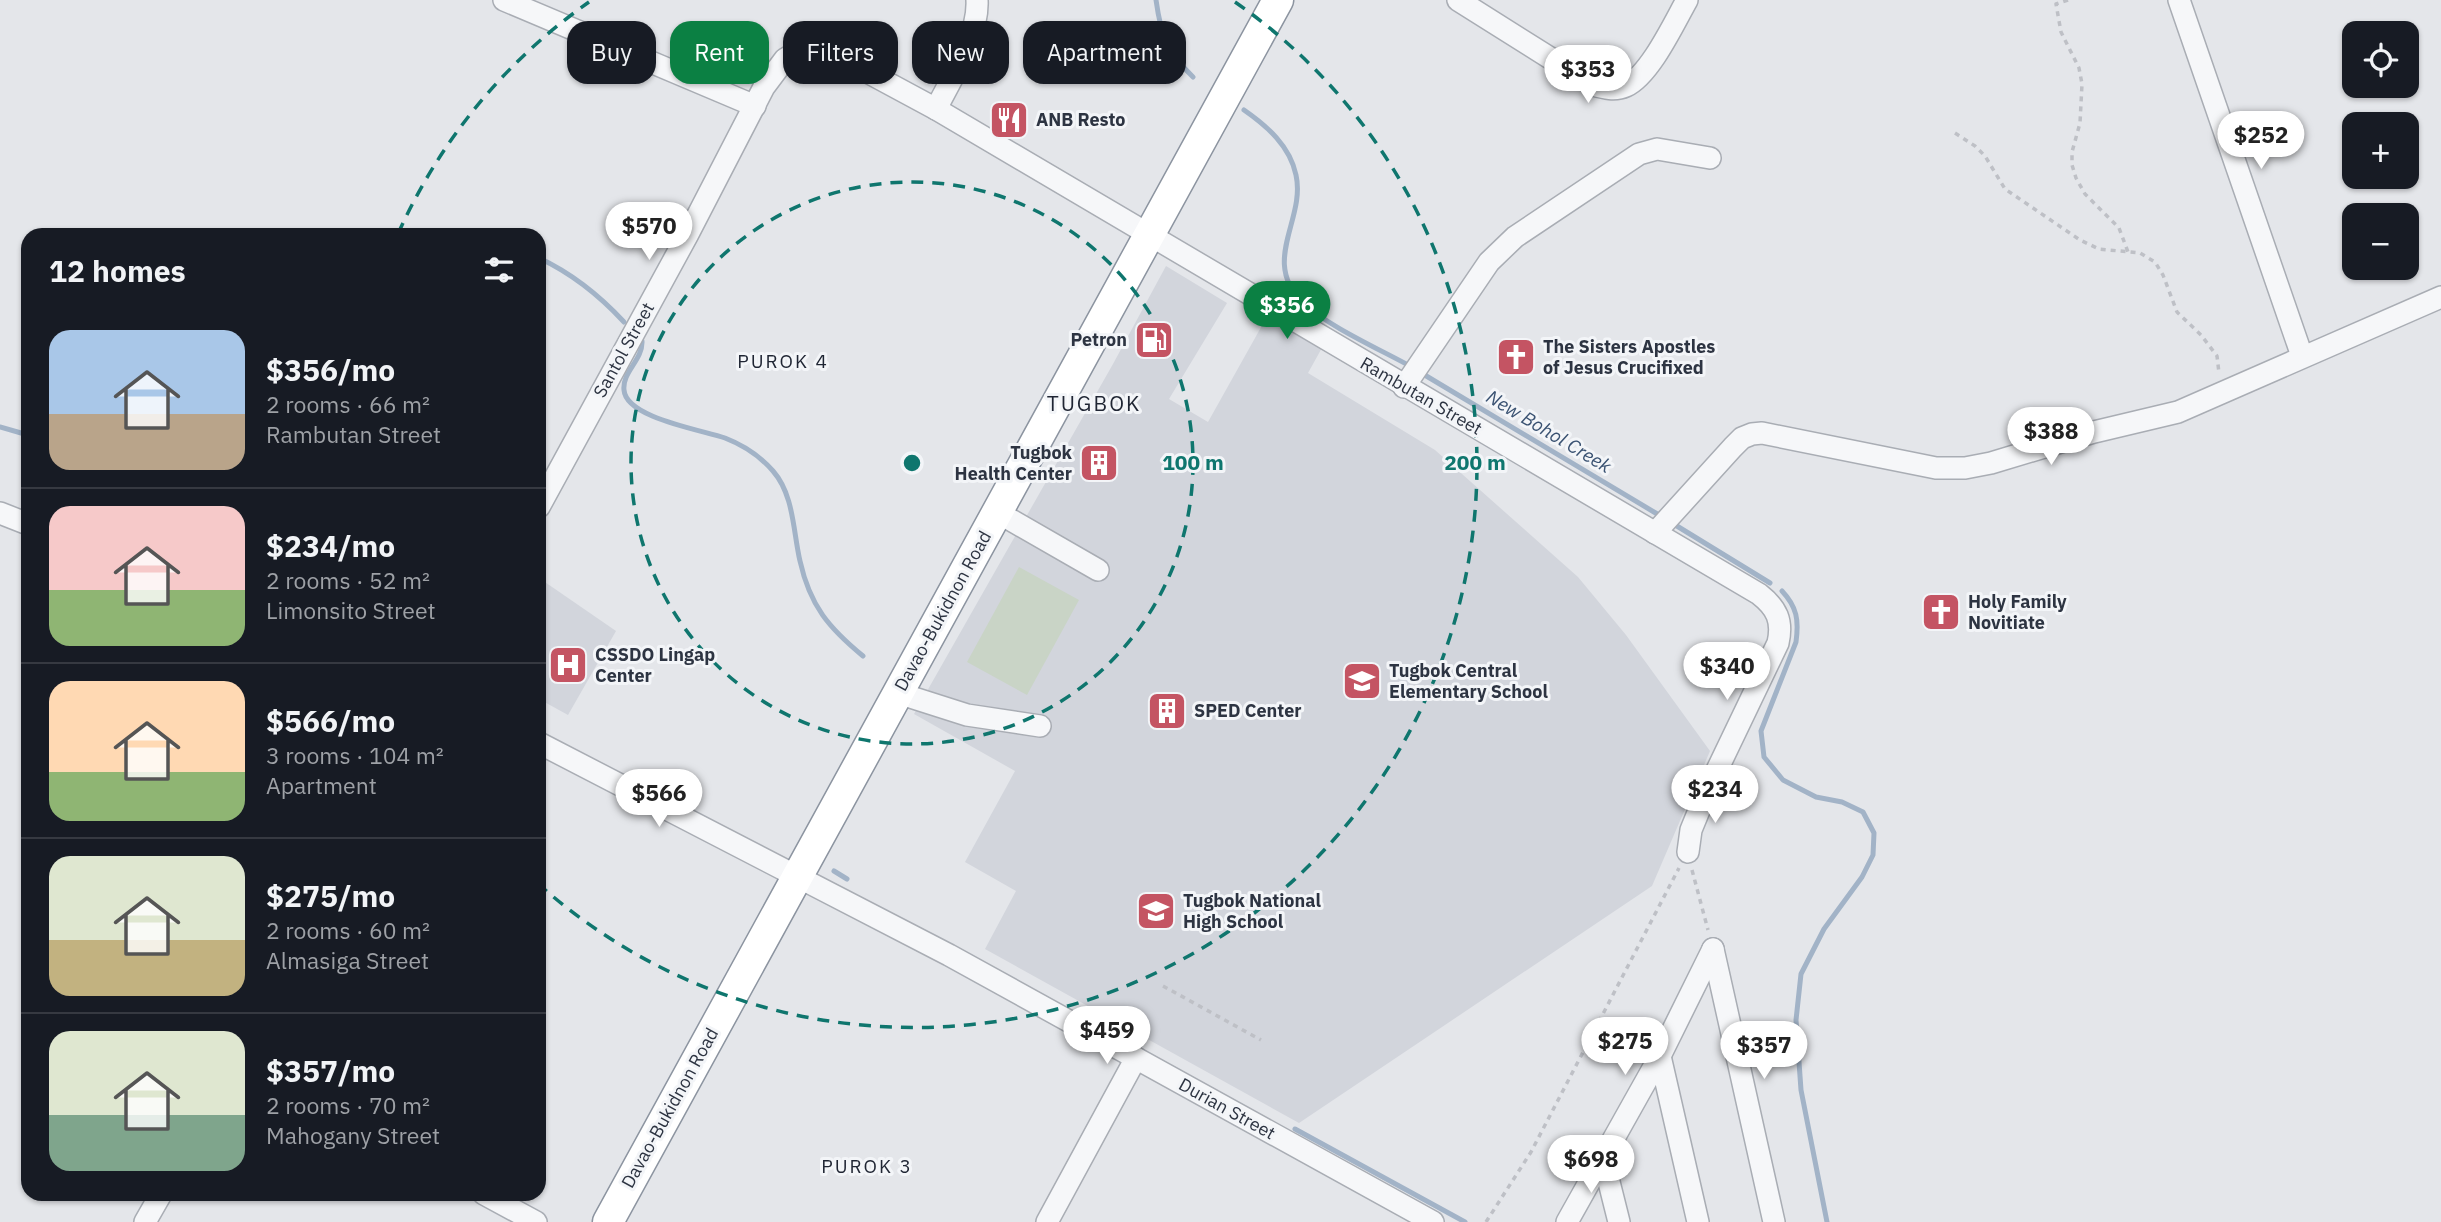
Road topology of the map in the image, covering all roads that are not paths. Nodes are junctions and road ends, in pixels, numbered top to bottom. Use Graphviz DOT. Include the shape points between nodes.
graph roads {
  1 [pos="504,0"];
  2 [pos="977,0"];
  3 [pos="1278,0"];
  4 [pos="1458,0"];
  5 [pos="1687,0"];
  6 [pos="2179,0"];
  7 [pos="783,61"];
  8 [pos="890,84"];
  9 [pos="755,106"];
  10 [pos="936,109"];
  11 [pos="1710,158"];
  12 [pos="1148,234"];
  13 [pos="2441,297"];
  14 [pos="2302,356"];
  15 [pos="1404,387"];
  16 [pos="546,494"];
  17 [pos="997,512"];
  18 [pos="0,513"];
  19 [pos="21,521"];
  20 [pos="1655,533"];
  21 [pos="1098,570"];
  22 [pos="898,693"];
  23 [pos="1040,726"];
  24 [pos="546,747"];
  25 [pos="1688,852"];
  26 [pos="798,877"];
  27 [pos="1660,1056"];
  28 [pos="1136,1058"];
  29 [pos="1603,1158"];
  30 [pos="157,1201"];
  31 [pos="497,1201"];
  32 [pos="145,1222"];
  33 [pos="536,1222"];
  34 [pos="608,1222"];
  35 [pos="1047,1222"];
  36 [pos="1433,1222"];
  37 [pos="1567,1222"];
  38 [pos="1619,1222"];
  39 [pos="1698,1222"];
  40 [pos="1774,1222"];
  1 -- 9 [label="street"];
  2 -- 10 [label="street" via="972,32"];
  3 -- 12 [label="highway, Davao-Bukidnon Road"];
  4 -- 5 [label="street" via="1593,85 1615,89 1636,79 1650,62"];
  6 -- 14 [label="street"];
  7 -- 9 [label="street, Santol Street"];
  8 -- 10 [label="street, Rambutan Street"];
  9 -- 16 [label="street, Santol Street"];
  10 -- 12 [label="street, Rambutan Street"];
  11 -- 15 [label="street" via="1657,149 1639,154 1515,237 1489,262"];
  12 -- 15 [label="street, Rambutan Street"];
  12 -- 17 [label="highway, Davao-Bukidnon Road"];
  13 -- 14 [label="street"];
  14 -- 20 [label="street" via="2158,418 1965,468 1936,468 1779,435 1752,434 1733,447"];
  15 -- 20 [label="street, Rambutan Street"];
  17 -- 21 [label="street"];
  17 -- 22 [label="highway, Davao-Bukidnon Road"];
  18 -- 19 [label="street"];
  20 -- 25 [label="street, Rambutan Street" via="1759,594 1780,620 1778,643 1702,803"];
  22 -- 23 [label="street" via="967,715"];
  22 -- 26 [label="highway, Davao-Bukidnon Road"];
  24 -- 26 [label="street, Durian Street"];
  26 -- 28 [label="street, Durian Street"];
  26 -- 34 [label="highway, Davao-Bukidnon Road"];
  27 -- 29 [label="street"];
  27 -- 39 [label="street"];
  27 -- 40 [label="street" via="1713,949"];
  28 -- 35 [label="street"];
  28 -- 36 [label="street, Durian Street"];
  29 -- 37 [label="street"];
  29 -- 38 [label="street"];
  30 -- 32 [label="street"];
  31 -- 33 [label="street"];
}
